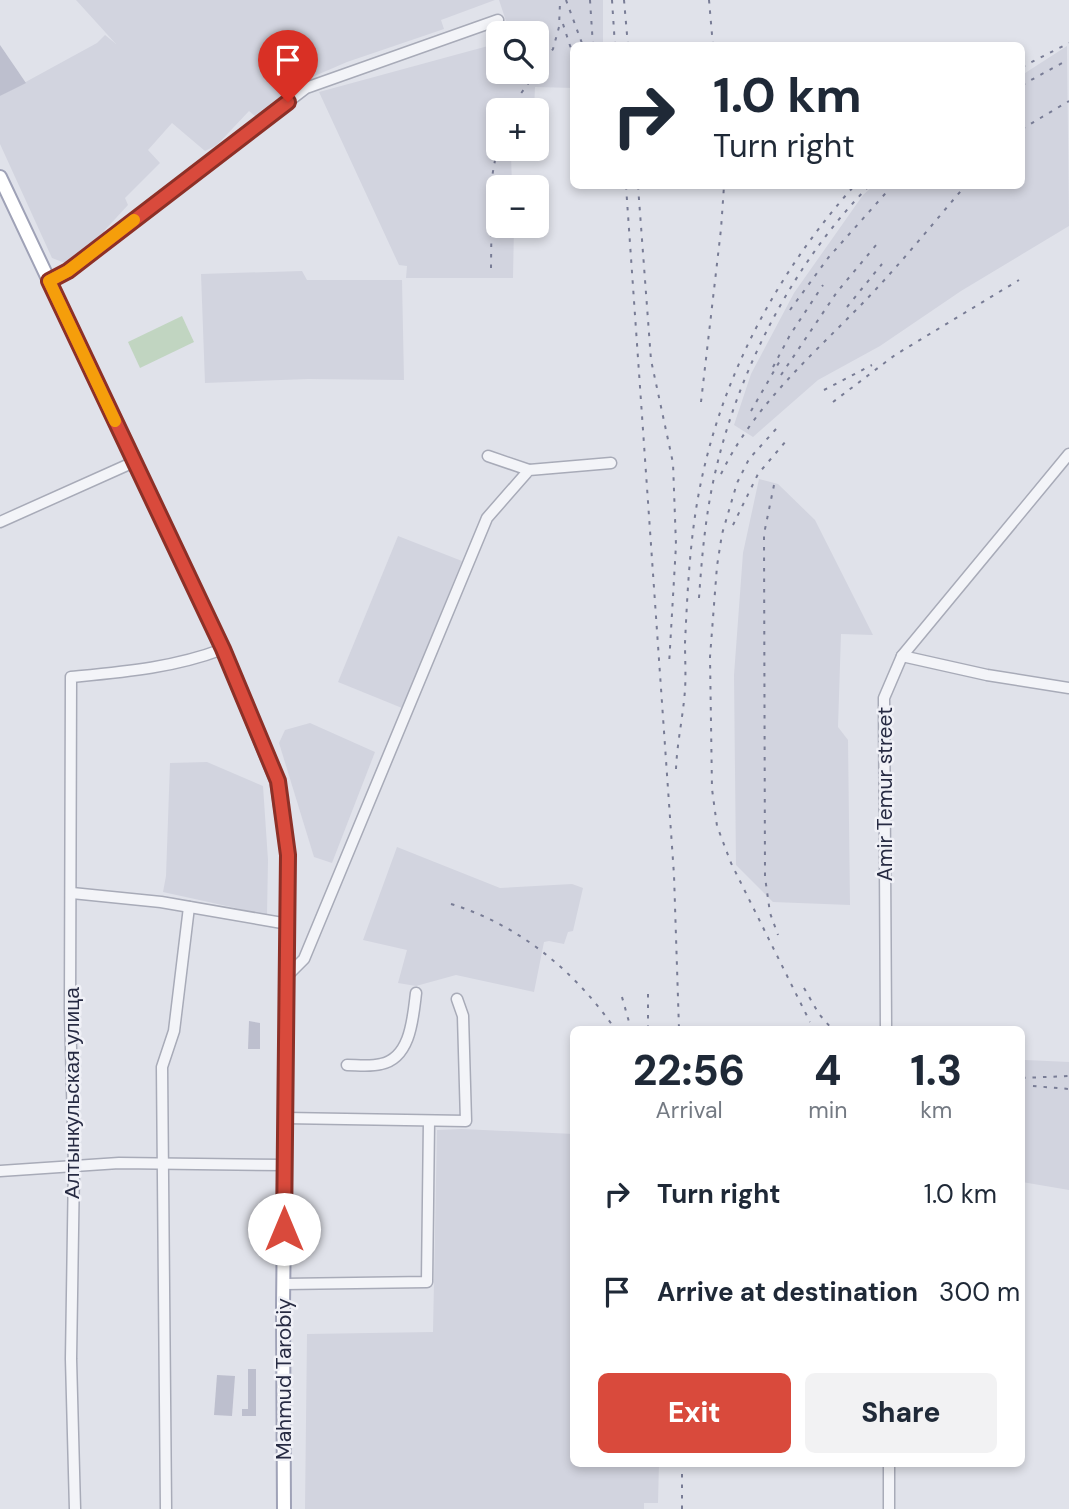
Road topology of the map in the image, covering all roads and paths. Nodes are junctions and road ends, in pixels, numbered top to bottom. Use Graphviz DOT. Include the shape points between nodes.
graph roads {
  1 [pos="498,20"];
  2 [pos="0,177"];
  3 [pos="49,281"];
  4 [pos="1069,454"];
  5 [pos="488,456"];
  6 [pos="134,462"];
  7 [pos="611,463"];
  8 [pos="529,470"];
  9 [pos="0,522"];
  10 [pos="223,649"];
  11 [pos="902,656"];
  12 [pos="1069,688"];
  13 [pos="72,893"];
  14 [pos="189,907"];
  15 [pos="288,924"];
  16 [pos="288,975"];
  17 [pos="416,993"];
  18 [pos="457,999"];
  19 [pos="886,1026"];
  20 [pos="347,1065"];
  21 [pos="285,1118"];
  22 [pos="429,1121"];
  23 [pos="165,1164"];
  24 [pos="285,1165"];
  25 [pos="74,1166"];
  26 [pos="0,1171"];
  27 [pos="284,1284"];
  28 [pos="889,1467"];
  29 [pos="75,1509"];
  30 [pos="166,1509"];
  31 [pos="284,1509"];
  32 [pos="889,1509"];
  1 -- 3 [label="street" via="306,88"];
  2 -- 3 [label="main road, Mahmud Tarobiy"];
  3 -- 6 [label="main road, Mahmud Tarobiy"];
  4 -- 11 [label="street, Amir Temur street"];
  5 -- 8 [label="street"];
  6 -- 9 [label="street"];
  6 -- 10 [label="main road, Mahmud Tarobiy"];
  7 -- 8 [label="street"];
  8 -- 16 [label="street" via="487,518 304,959"];
  10 -- 13 [label="street, Алтынкульская улица" via="153,669 71,677"];
  10 -- 15 [label="main road, Mahmud Tarobiy" via="278,781 288,855"];
  11 -- 12 [label="street"];
  11 -- 19 [label="street, Amir Temur street" via="884,698"];
  13 -- 14 [label="street"];
  13 -- 25 [label="street, Алтынкульская улица"];
  14 -- 15 [label="street"];
  14 -- 23 [label="street" via="174,1031 162,1066"];
  15 -- 16 [label="main road, Mahmud Tarobiy"];
  16 -- 21 [label="main road, Mahmud Tarobiy"];
  17 -- 20 [label="street" via="408,1040 396,1055 381,1064"];
  18 -- 22 [label="street" via="463,1016 466,1121"];
  21 -- 22 [label="street"];
  21 -- 24 [label="main road, Mahmud Tarobiy"];
  22 -- 27 [label="street" via="427,1282"];
  23 -- 24 [label="street"];
  23 -- 25 [label="street"];
  23 -- 30 [label="street"];
  24 -- 27 [label="main road, Mahmud Tarobiy"];
  25 -- 26 [label="street"];
  25 -- 29 [label="street, Алтынкульская улица"];
  27 -- 31 [label="main road, Mahmud Tarobiy"];
  28 -- 32 [label="street"];
}
